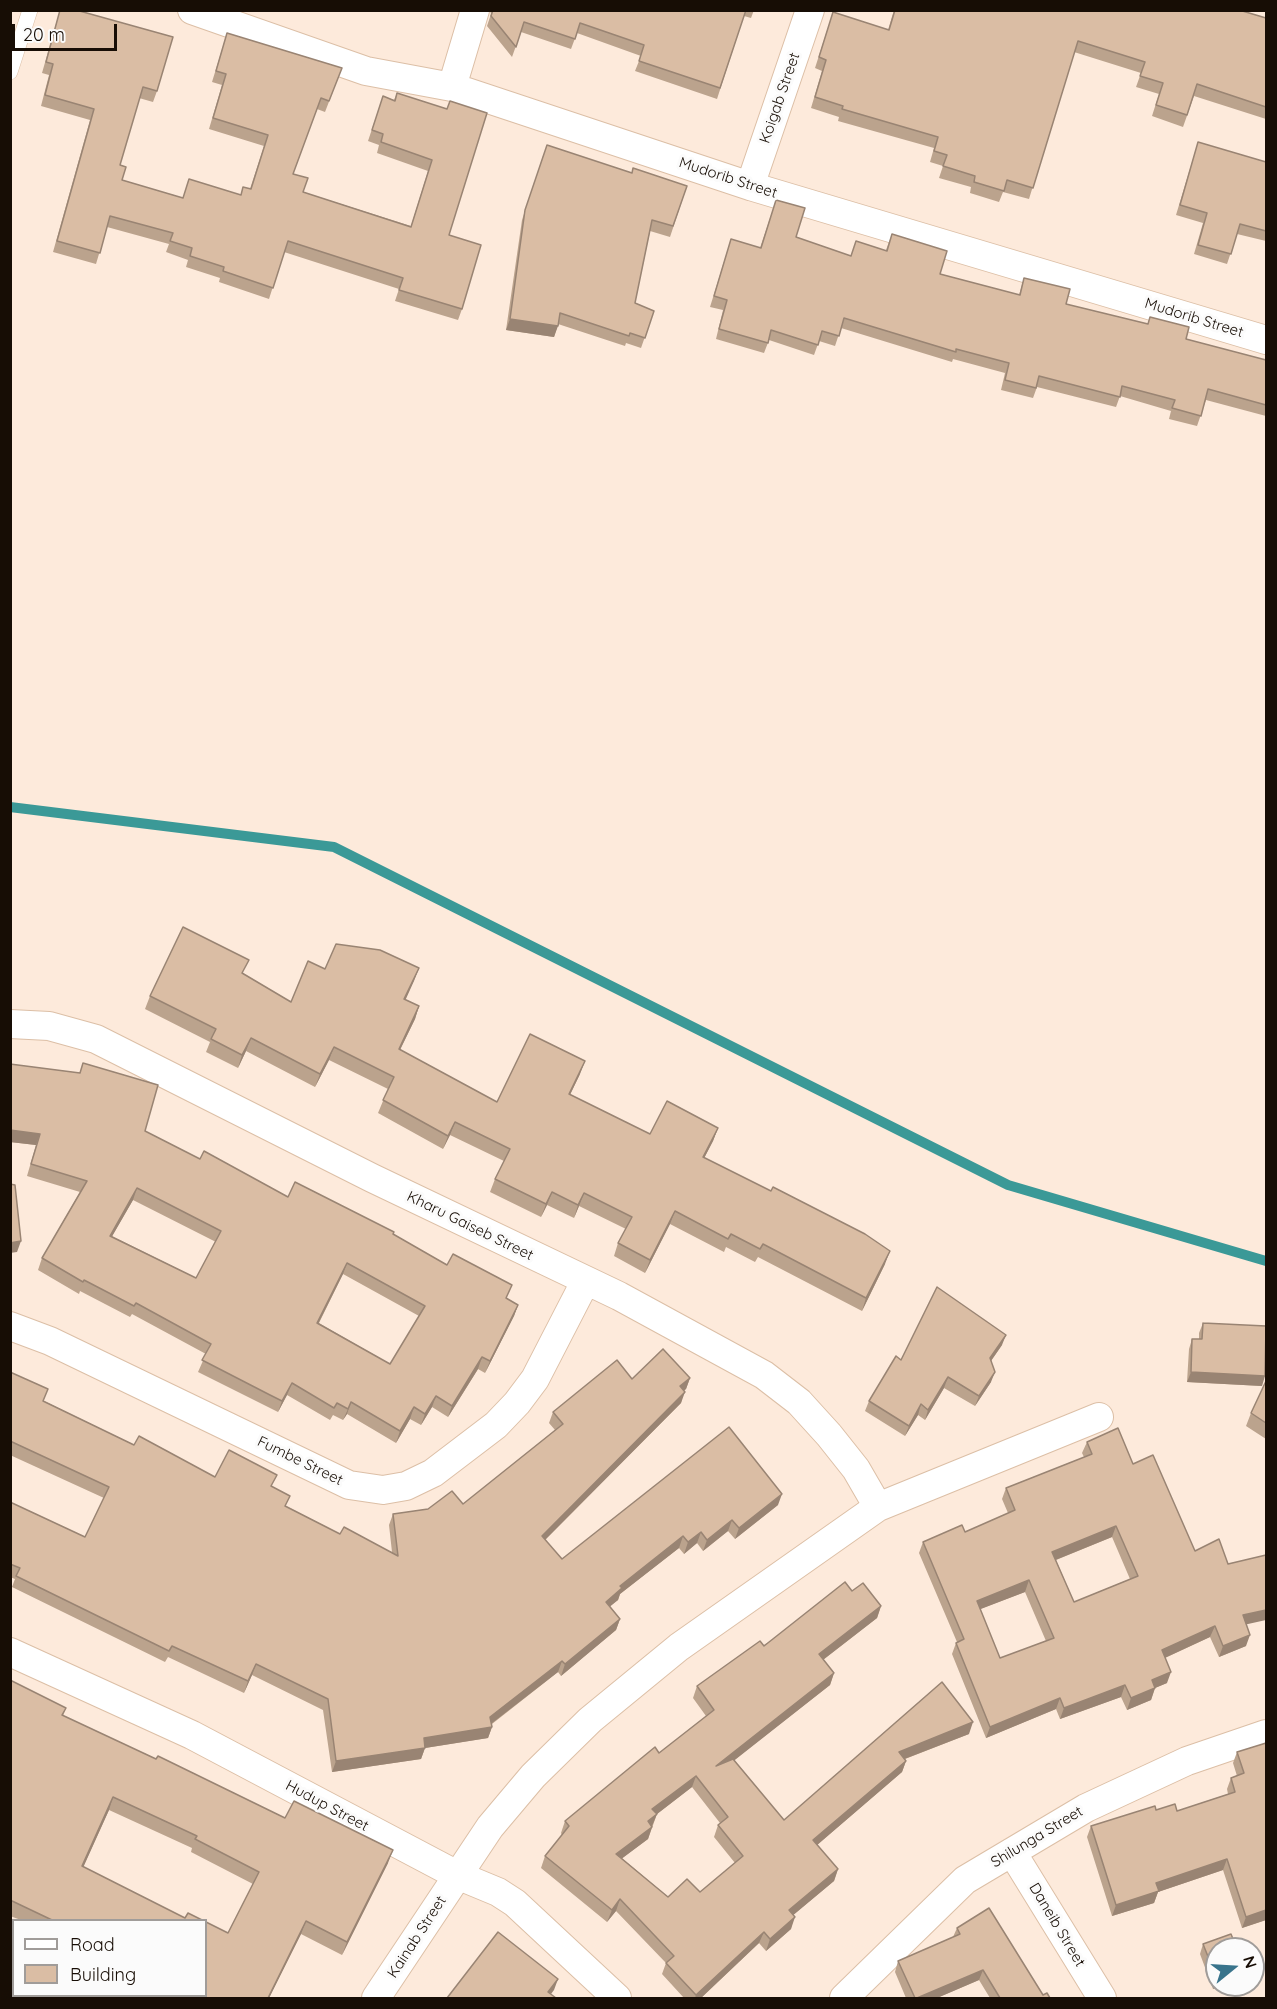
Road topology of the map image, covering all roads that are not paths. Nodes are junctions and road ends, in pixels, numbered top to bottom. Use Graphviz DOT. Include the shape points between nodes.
graph roads {
  1 [pos="30,10"];
  2 [pos="192,10"];
  3 [pos="475,10"];
  4 [pos="810,10"];
  5 [pos="10,72"];
  6 [pos="452,87"];
  7 [pos="750,186"];
  8 [pos="1266,340"];
  9 [pos="10,1024"];
  10 [pos="585,1282"];
  11 [pos="10,1326"];
  12 [pos="1099,1417"];
  13 [pos="878,1507"];
  14 [pos="10,1652"];
  15 [pos="1266,1734"];
  16 [pos="1012,1852"];
  17 [pos="457,1875"];
  18 [pos="376,1998"];
  19 [pos="618,1998"];
  20 [pos="844,1998"];
  21 [pos="1102,1998"];
  1 -- 5 [label="lane"];
  2 -- 6 [label="street, Mudorib Street" via="366,71"];
  3 -- 6 [label="street"];
  4 -- 7 [label="street, Koigab Street"];
  6 -- 7 [label="street, Mudorib Street"];
  7 -- 8 [label="street, Mudorib Street"];
  9 -- 10 [label="street, Kharu Gaiseb Street" via="49,1026 96,1039"];
  10 -- 11 [label="street, Fumbe Street" via="535,1379 496,1425 433,1473 406,1486 383,1490 349,1485 50,1341"];
  10 -- 13 [label="street, Kharu Gaiseb Street" via="619,1296 764,1375 799,1402 829,1436 856,1469"];
  12 -- 13 [label="street, Kainab Street"];
  13 -- 17 [label="street, Kainab Street" via="679,1647 590,1720 532,1776"];
  14 -- 17 [label="street, Hudup Street" via="249,1764"];
  15 -- 16 [label="street, Shilunga Street" via="1187,1761 1086,1808"];
  16 -- 20 [label="street, Shilunga Street" via="965,1880"];
  16 -- 21 [label="street, Daneib Street"];
  17 -- 18 [label="street, Kainab Street"];
  17 -- 19 [label="street, Hudup Street" via="515,1903"];
}
